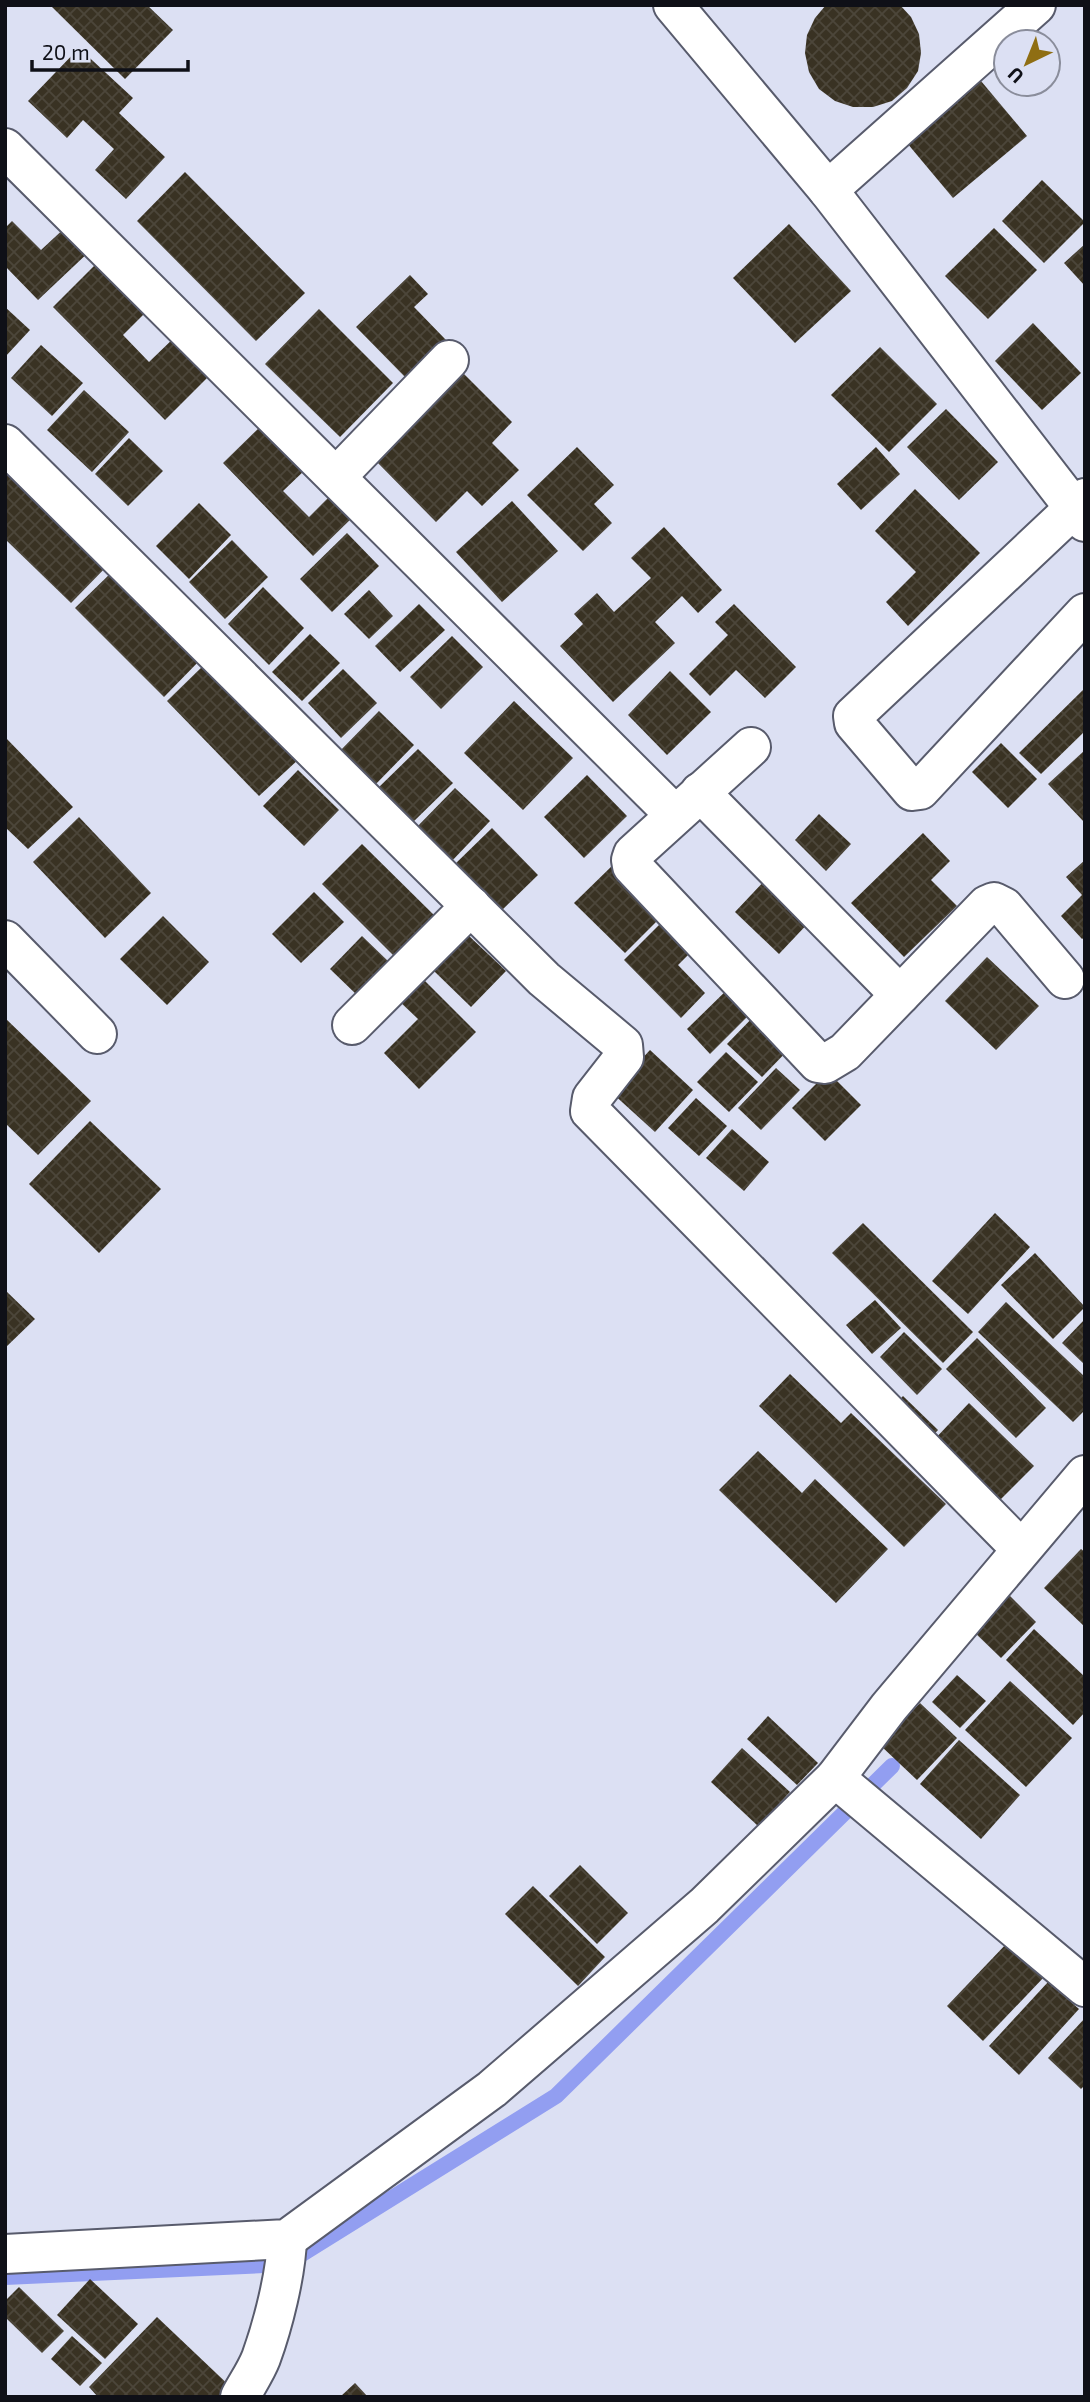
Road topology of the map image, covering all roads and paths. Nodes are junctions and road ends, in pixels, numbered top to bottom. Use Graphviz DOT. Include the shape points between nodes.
graph roads {
  1 [pos="673,5"];
  2 [pos="1036,5"];
  3 [pos="5,148"];
  4 [pos="828,190"];
  5 [pos="449,360"];
  6 [pos="5,444"];
  7 [pos="336,477"];
  8 [pos="1081,509"];
  9 [pos="1085,613"];
  10 [pos="751,747"];
  11 [pos="688,804"];
  12 [pos="471,906"];
  13 [pos="5,940"];
  14 [pos="1065,979"];
  15 [pos="900,995"];
  16 [pos="352,1025"];
  17 [pos="97,1034"];
  18 [pos="1083,1480"];
  19 [pos="1021,1549"];
  20 [pos="849,1790"];
  21 [pos="1085,1987"];
  22 [pos="287,2247"];
  23 [pos="5,2254"];
  24 [pos="240,2397"];
  1 -- 4 [label="street"];
  2 -- 4 [label="street"];
  3 -- 7 [label="street"];
  4 -- 8 [label="street"];
  5 -- 7 [label="street"];
  6 -- 12 [label="street"];
  7 -- 11 [label="street"];
  8 -- 9 [label="street" via="853,716 854,723 912,791 920,790"];
  10 -- 11 [label="street"];
  11 -- 15 [label="street"];
  11 -- 15 [label="street" via="633,854 632,866 818,1063 825,1064 845,1052"];
  12 -- 16 [label="street"];
  12 -- 19 [label="street" via="544,979 623,1045 624,1057 592,1098 590,1111"];
  13 -- 17 [label="street"];
  14 -- 15 [label="street" via="1004,907 994,902"];
  18 -- 19 [label="street"];
  19 -- 20 [label="street" via="889,1707"];
  20 -- 21 [label="street"];
  20 -- 22 [label="street" via="704,1906 492,2090"];
  22 -- 23 [label="street"];
  22 -- 24 [label="street" via="260,2361"];
}
